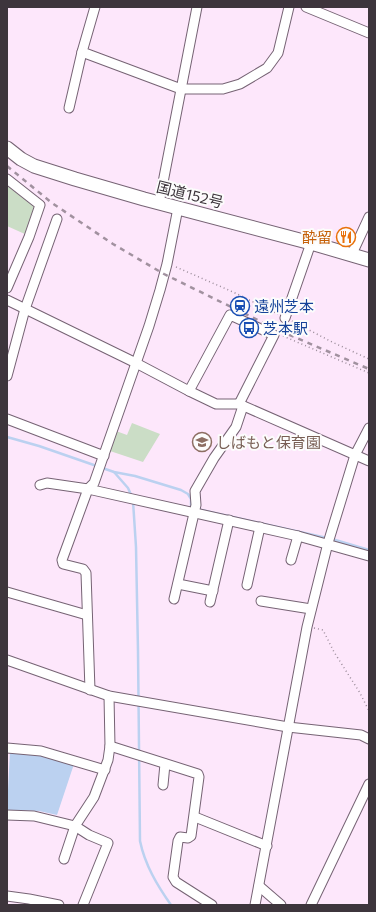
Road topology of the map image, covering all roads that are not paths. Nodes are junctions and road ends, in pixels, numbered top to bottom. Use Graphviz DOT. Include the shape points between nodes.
graph roads {
  1 [pos="95,7"];
  2 [pos="197,7"];
  3 [pos="289,7"];
  4 [pos="306,7"];
  5 [pos="369,33"];
  6 [pos="82,52"];
  7 [pos="181,88"];
  8 [pos="69,108"];
  9 [pos="7,148"];
  10 [pos="7,179"];
  11 [pos="159,203"];
  12 [pos="178,208"];
  13 [pos="369,217"];
  14 [pos="58,219"];
  15 [pos="312,243"];
  16 [pos="351,256"];
  17 [pos="369,260"];
  18 [pos="7,288"];
  19 [pos="7,300"];
  20 [pos="25,309"];
  21 [pos="285,318"];
  22 [pos="136,363"];
  23 [pos="7,376"];
  24 [pos="189,391"];
  25 [pos="241,405"];
  26 [pos="7,419"];
  27 [pos="369,428"];
  28 [pos="355,455"];
  29 [pos="103,458"];
  30 [pos="369,462"];
  31 [pos="40,485"];
  32 [pos="88,489"];
  33 [pos="197,510"];
  34 [pos="229,520"];
  35 [pos="256,524"];
  36 [pos="298,536"];
  37 [pos="329,539"];
  38 [pos="369,556"];
  39 [pos="291,560"];
  40 [pos="178,584"];
  41 [pos="247,585"];
  42 [pos="213,591"];
  43 [pos="7,592"];
  44 [pos="174,599"];
  45 [pos="261,601"];
  46 [pos="210,602"];
  47 [pos="311,609"];
  48 [pos="87,615"];
  49 [pos="7,660"];
  50 [pos="90,690"];
  51 [pos="109,696"];
  52 [pos="288,727"];
  53 [pos="369,739"];
  54 [pos="110,746"];
  55 [pos="7,748"];
  56 [pos="165,764"];
  57 [pos="105,770"];
  58 [pos="369,784"];
  59 [pos="163,785"];
  60 [pos="7,815"];
  61 [pos="195,817"];
  62 [pos="75,826"];
  63 [pos="266,846"];
  64 [pos="64,859"];
  65 [pos="259,886"];
  66 [pos="7,896"];
  67 [pos="59,905"];
  68 [pos="83,905"];
  69 [pos="212,905"];
  70 [pos="255,905"];
  71 [pos="281,905"];
  72 [pos="311,905"];
  1 -- 6 [label="street"];
  2 -- 7 [label="street"];
  3 -- 7 [label="street" via="278,53 267,68 240,84 223,89"];
  4 -- 5 [label="street"];
  6 -- 7 [label="street"];
  6 -- 8 [label="street"];
  7 -- 11 [label="street"];
  9 -- 11 [label="highway, 国道152号" via="34,166"];
  10 -- 18 [label="street" via="40,204"];
  11 -- 12 [label="highway, 国道152号"];
  12 -- 15 [label="highway, 国道152号"];
  12 -- 22 [label="street" via="167,264"];
  13 -- 16 [label="street"];
  14 -- 20 [label="street"];
  15 -- 16 [label="highway, 国道152号"];
  15 -- 21 [label="street"];
  16 -- 17 [label="highway, 国道152号"];
  19 -- 20 [label="street"];
  20 -- 22 [label="street"];
  20 -- 23 [label="street"];
  22 -- 24 [label="street"];
  22 -- 29 [label="street"];
  24 -- 25 [label="street" via="216,404"];
  24 -- 25 [label="street" via="230,315 274,335"];
  25 -- 28 [label="street"];
  25 -- 33 [label="street" via="236,427 195,491"];
  26 -- 29 [label="street"];
  27 -- 28 [label="street"];
  28 -- 30 [label="street"];
  28 -- 37 [label="street"];
  29 -- 32 [label="street" via="94,483"];
  31 -- 32 [label="street" via="47,483"];
  32 -- 33 [label="street" via="139,501"];
  32 -- 48 [label="street" via="62,562 85,570"];
  33 -- 34 [label="street"];
  33 -- 40 [label="street"];
  34 -- 35 [label="street"];
  34 -- 42 [label="street"];
  35 -- 36 [label="street"];
  35 -- 41 [label="street"];
  36 -- 37 [label="street"];
  36 -- 39 [label="street"];
  37 -- 38 [label="street"];
  37 -- 47 [label="street"];
  40 -- 42 [label="street"];
  40 -- 44 [label="street"];
  42 -- 46 [label="street"];
  43 -- 48 [label="street"];
  45 -- 47 [label="street"];
  47 -- 52 [label="street"];
  48 -- 50 [label="street"];
  49 -- 50 [label="street"];
  50 -- 51 [label="street"];
  51 -- 52 [label="street"];
  51 -- 54 [label="street"];
  52 -- 53 [label="street" via="361,735"];
  52 -- 63 [label="street"];
  54 -- 56 [label="street"];
  54 -- 57 [label="street"];
  55 -- 57 [label="street" via="41,751"];
  56 -- 59 [label="street"];
  56 -- 61 [label="street" via="198,774"];
  57 -- 62 [label="street" via="94,797"];
  58 -- 72 [label="street"];
  60 -- 62 [label="street" via="42,818"];
  61 -- 63 [label="street"];
  61 -- 69 [label="street" via="191,836 180,836 178,841 173,877 176,882"];
  62 -- 64 [label="street"];
  62 -- 68 [label="street" via="108,843"];
  63 -- 65 [label="street"];
  65 -- 70 [label="street"];
  65 -- 71 [label="street"];
  66 -- 67 [label="street"];
}
